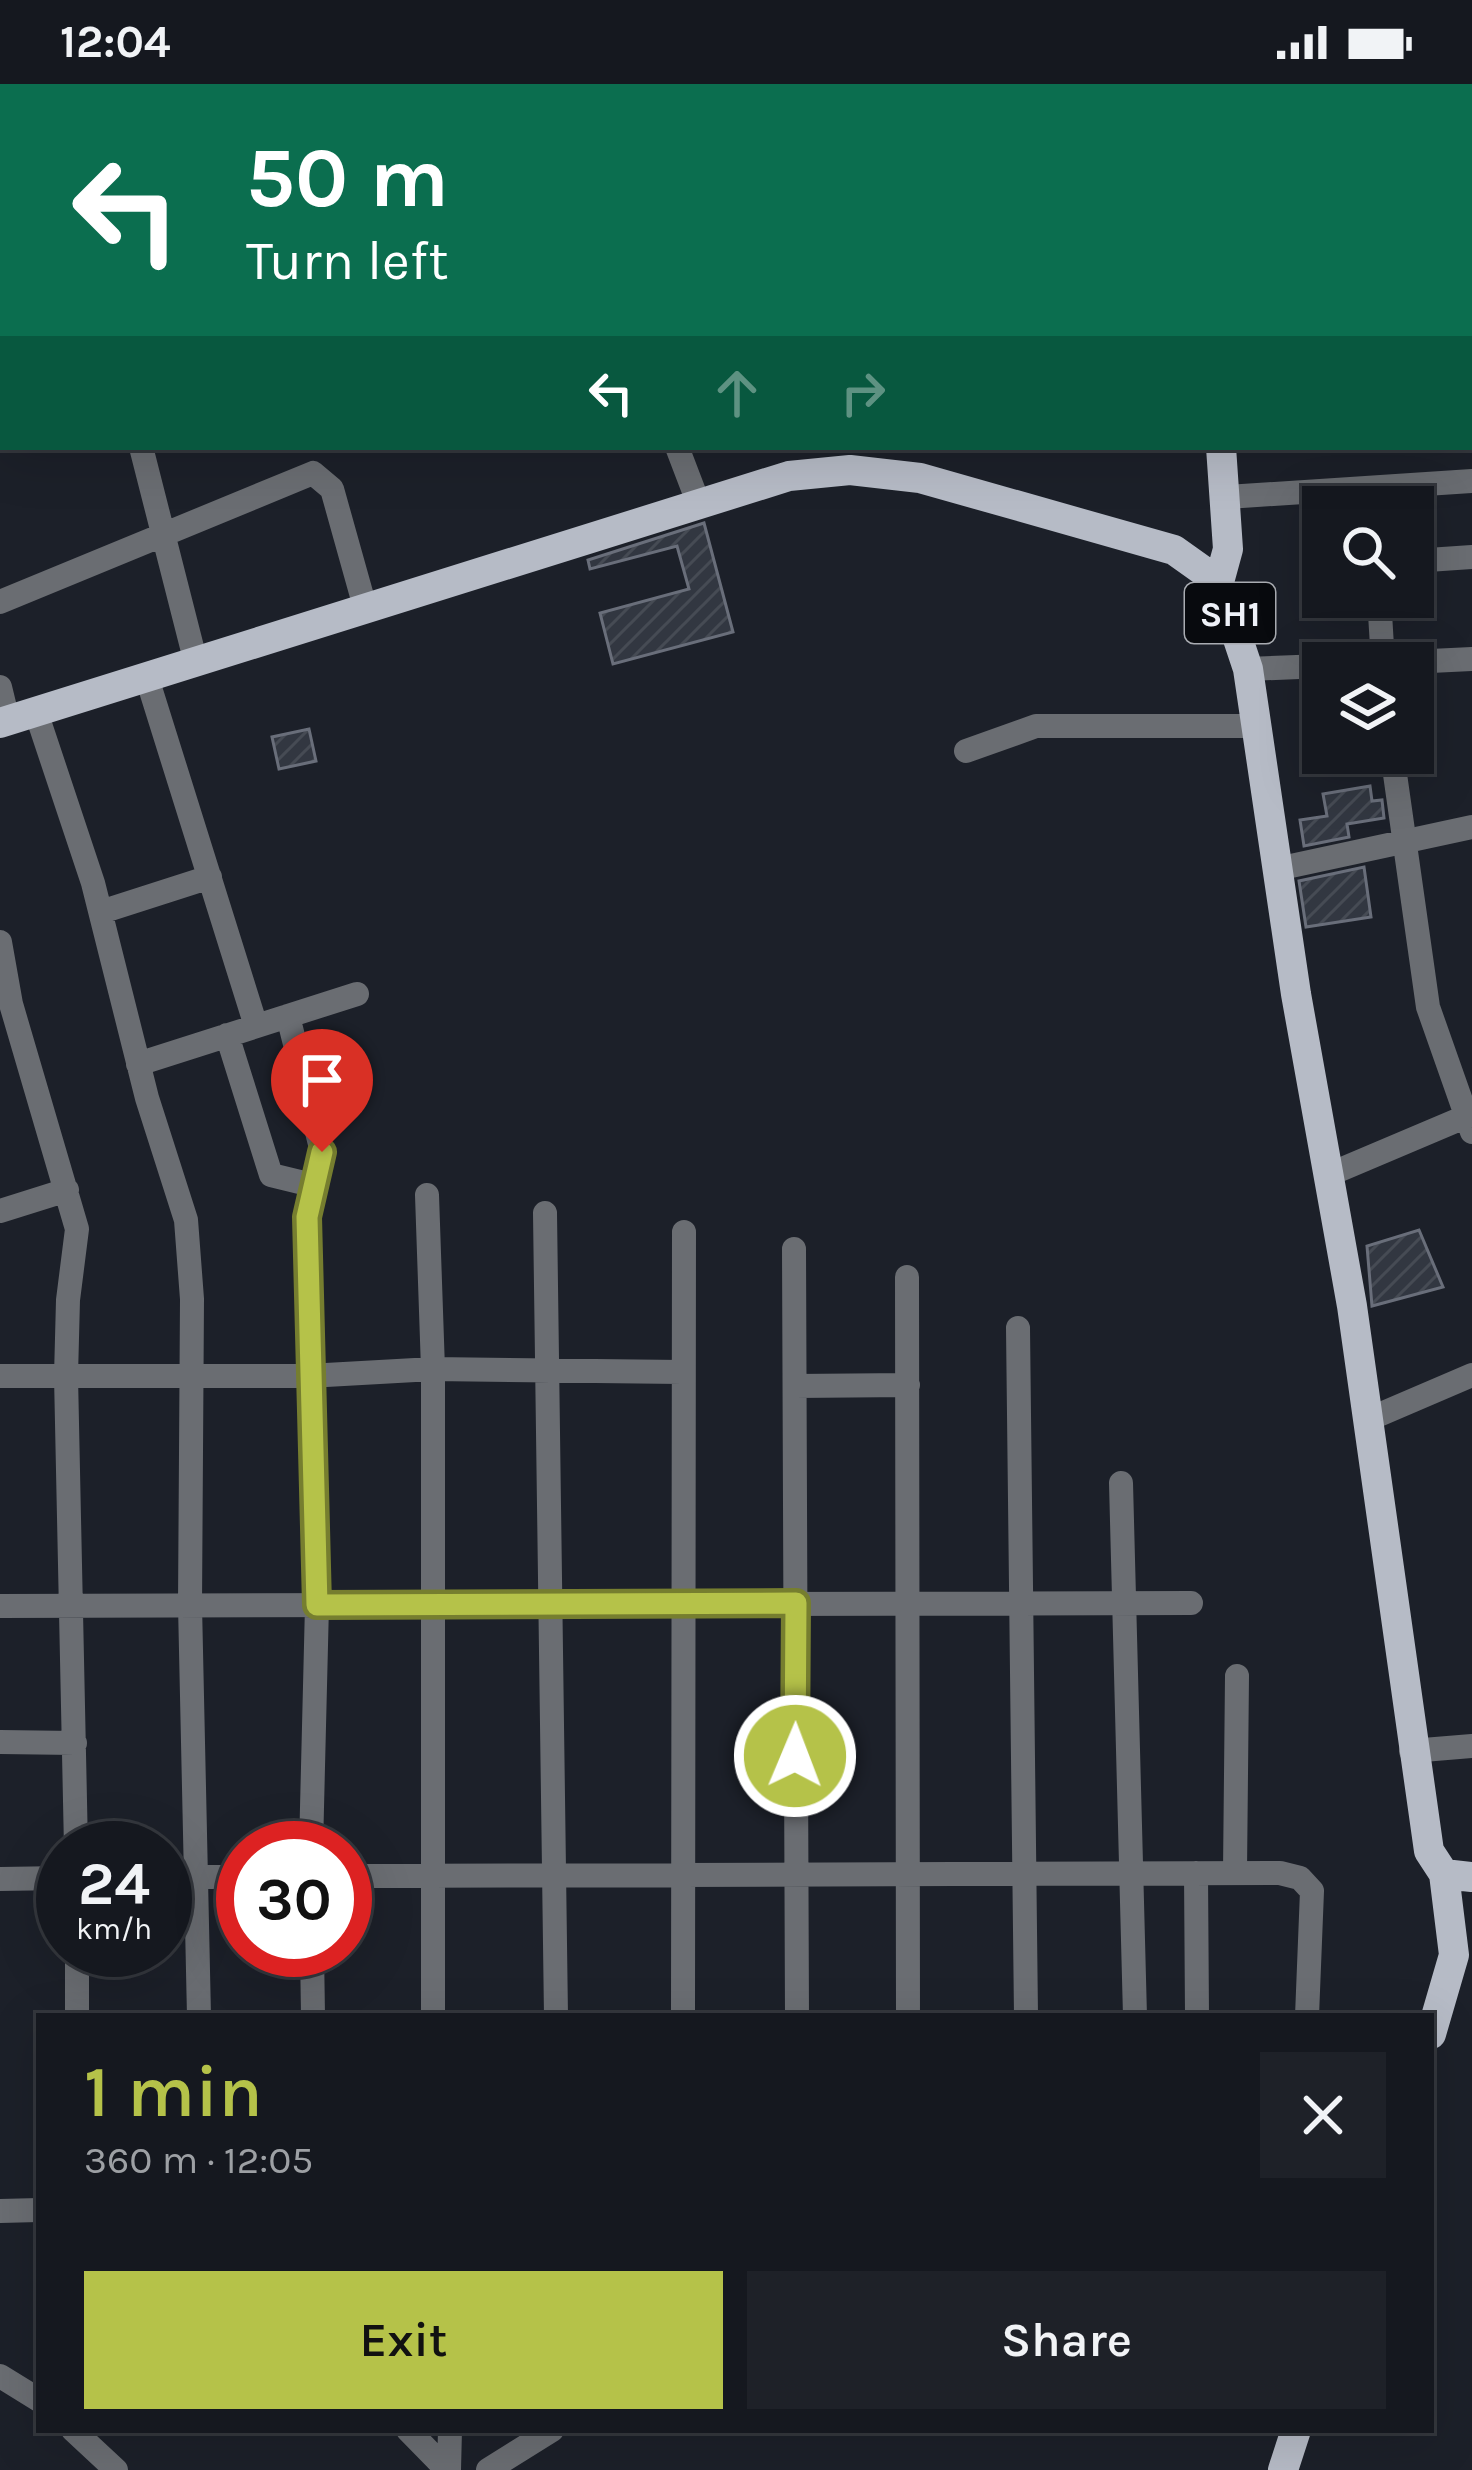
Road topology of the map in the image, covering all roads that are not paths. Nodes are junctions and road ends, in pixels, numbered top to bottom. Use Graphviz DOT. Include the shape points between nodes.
graph roads {
  1 [pos="141,450"];
  2 [pos="678,450"];
  3 [pos="825,450"];
  4 [pos="1222,450"];
  5 [pos="789,476"];
  6 [pos="1472,481"];
  7 [pos="1227,496"];
  8 [pos="698,502"];
  9 [pos="163,534"];
  10 [pos="1472,557"];
  11 [pos="1434,560"];
  12 [pos="1219,582"];
  13 [pos="0,602"];
  14 [pos="365,607"];
  15 [pos="1472,659"];
  16 [pos="1434,661"];
  17 [pos="196,663"];
  18 [pos="1302,667"];
  19 [pos="1249,669"];
  20 [pos="147,678"];
  21 [pos="0,688"];
  22 [pos="15,718"];
  23 [pos="1257,726"];
  24 [pos="966,751"];
  25 [pos="1393,774"];
  26 [pos="1472,827"];
  27 [pos="1400,842"];
  28 [pos="1277,869"];
  29 [pos="210,878"];
  30 [pos="101,912"];
  31 [pos="0,942"];
  32 [pos="357,994"];
  33 [pos="5,1005"];
  34 [pos="289,1016"];
  35 [pos="256,1026"];
  36 [pos="227,1035"];
  37 [pos="138,1064"];
  38 [pos="1470,1121"];
  39 [pos="1328,1174"];
  40 [pos="312,1186"];
  41 [pos="67,1190"];
  42 [pos="427,1195"];
  43 [pos="0,1211"];
  44 [pos="544,1213"];
  45 [pos="684,1232"];
  46 [pos="794,1249"];
  47 [pos="907,1277"];
  48 [pos="1018,1328"];
  49 [pos="433,1369"];
  50 [pos="548,1372"];
  51 [pos="682,1372"];
  52 [pos="0,1376"];
  53 [pos="66,1376"];
  54 [pos="190,1376"];
  55 [pos="308,1376"];
  56 [pos="1472,1376"];
  57 [pos="908,1384"];
  58 [pos="795,1386"];
  59 [pos="1367,1420"];
  60 [pos="1121,1483"];
  61 [pos="681,1601"];
  62 [pos="908,1601"];
  63 [pos="1124,1602"];
  64 [pos="552,1603"];
  65 [pos="796,1603"];
  66 [pos="1191,1603"];
  67 [pos="435,1604"];
  68 [pos="1022,1604"];
  69 [pos="317,1605"];
  70 [pos="0,1606"];
  71 [pos="69,1606"];
  72 [pos="190,1606"];
  73 [pos="1238,1676"];
  74 [pos="0,1742"];
  75 [pos="75,1743"];
  76 [pos="1472,1746"];
  77 [pos="1411,1751"];
  78 [pos="76,1821"];
  79 [pos="312,1821"];
  80 [pos="1234,1872"];
  81 [pos="1196,1873"];
  82 [pos="682,1874"];
  83 [pos="556,1875"];
  84 [pos="1023,1875"];
  85 [pos="1132,1875"];
  86 [pos="1458,1875"];
  87 [pos="372,1876"];
  88 [pos="432,1876"];
  89 [pos="794,1876"];
  90 [pos="905,1876"];
  91 [pos="192,1877"];
  92 [pos="197,1877"];
  93 [pos="216,1877"];
  94 [pos="36,1878"];
  95 [pos="0,1879"];
  96 [pos="77,1977"];
  97 [pos="312,1977"];
  98 [pos="77,2013"];
  99 [pos="199,2013"];
  100 [pos="313,2013"];
  101 [pos="433,2013"];
  102 [pos="556,2013"];
  103 [pos="683,2013"];
  104 [pos="797,2013"];
  105 [pos="908,2013"];
  106 [pos="1026,2013"];
  107 [pos="1135,2013"];
  108 [pos="1197,2013"];
  109 [pos="1307,2013"];
  110 [pos="1434,2024"];
  111 [pos="36,2210"];
  112 [pos="0,2211"];
  113 [pos="0,2376"];
  114 [pos="35,2388"];
  115 [pos="76,2433"];
  116 [pos="411,2433"];
  117 [pos="450,2433"];
  118 [pos="547,2433"];
  119 [pos="1295,2433"];
  120 [pos="116,2470"];
  121 [pos="448,2470"];
  122 [pos="488,2470"];
  123 [pos="1282,2470"];
  1 -- 9 [label="street"];
  2 -- 8 [label="street"];
  3 -- 5 [label="main road"];
  4 -- 7 [label="main road"];
  5 -- 8 [label="main road, SH1"];
  5 -- 12 [label="main road, SH1" via="850,470 920,478 1174,550"];
  6 -- 7 [label="street"];
  7 -- 12 [label="main road"];
  8 -- 14 [label="main road, SH1"];
  9 -- 13 [label="street"];
  9 -- 14 [label="street" via="313,473 332,489"];
  9 -- 17 [label="street"];
  10 -- 11 [label="street"];
  12 -- 19 [label="main road, SH1"];
  14 -- 17 [label="main road, SH1"];
  15 -- 16 [label="street"];
  17 -- 20 [label="main road, SH1"];
  18 -- 19 [label="street"];
  19 -- 23 [label="main road, SH1"];
  20 -- 22 [label="main road, SH1"];
  20 -- 29 [label="street"];
  21 -- 22 [label="street"];
  22 -- 30 [label="street"];
  23 -- 24 [label="street" via="1036,726"];
  23 -- 28 [label="main road, SH1"];
  25 -- 27 [label="street"];
  26 -- 27 [label="street"];
  27 -- 28 [label="street"];
  27 -- 38 [label="street" via="1428,1007"];
  28 -- 39 [label="main road, SH1"];
  29 -- 30 [label="street"];
  29 -- 35 [label="street"];
  30 -- 37 [label="street"];
  31 -- 33 [label="street"];
  32 -- 34 [label="street"];
  33 -- 41 [label="street"];
  34 -- 35 [label="street"];
  34 -- 40 [label="street" via="321,1139"];
  35 -- 36 [label="street"];
  36 -- 37 [label="street"];
  36 -- 40 [label="street" via="271,1175"];
  37 -- 54 [label="street" via="186,1220"];
  38 -- 39 [label="street"];
  39 -- 59 [label="main road, SH1"];
  40 -- 55 [label="street"];
  41 -- 43 [label="street"];
  41 -- 53 [label="street" via="77,1228"];
  42 -- 49 [label="street"];
  44 -- 50 [label="street"];
  45 -- 51 [label="street"];
  46 -- 58 [label="street"];
  47 -- 57 [label="street"];
  48 -- 68 [label="street"];
  49 -- 50 [label="street"];
  49 -- 55 [label="street"];
  49 -- 67 [label="street"];
  50 -- 51 [label="street"];
  50 -- 64 [label="street"];
  51 -- 61 [label="street"];
  52 -- 53 [label="street"];
  53 -- 54 [label="street"];
  53 -- 71 [label="street"];
  54 -- 55 [label="street"];
  54 -- 72 [label="street"];
  55 -- 69 [label="street"];
  56 -- 59 [label="street"];
  57 -- 58 [label="street"];
  57 -- 62 [label="street"];
  58 -- 65 [label="street"];
  59 -- 77 [label="main road, SH1"];
  60 -- 63 [label="street"];
  61 -- 64 [label="street"];
  61 -- 65 [label="street"];
  61 -- 82 [label="street"];
  62 -- 65 [label="street"];
  62 -- 68 [label="street"];
  62 -- 90 [label="street"];
  63 -- 66 [label="street"];
  63 -- 68 [label="street"];
  63 -- 85 [label="street"];
  64 -- 67 [label="street"];
  64 -- 83 [label="street"];
  65 -- 89 [label="street"];
  67 -- 69 [label="street"];
  67 -- 88 [label="street"];
  68 -- 84 [label="street"];
  69 -- 72 [label="street"];
  69 -- 79 [label="street"];
  70 -- 71 [label="street"];
  71 -- 72 [label="street"];
  71 -- 75 [label="street"];
  72 -- 92 [label="street"];
  73 -- 80 [label="street"];
  74 -- 75 [label="street"];
  75 -- 78 [label="street"];
  76 -- 77 [label="street"];
  77 -- 86 [label="main road, SH1" via="1429,1851"];
  80 -- 81 [label="street"];
  80 -- 109 [label="street" via="1280,1873 1312,1891"];
  81 -- 85 [label="street"];
  81 -- 108 [label="street"];
  82 -- 83 [label="street"];
  82 -- 89 [label="street"];
  82 -- 103 [label="street"];
  83 -- 88 [label="street"];
  83 -- 102 [label="street"];
  84 -- 85 [label="street"];
  84 -- 90 [label="street"];
  84 -- 106 [label="street"];
  85 -- 107 [label="street"];
  86 -- 110 [label="main road" via="1454,1955"];
  87 -- 88 [label="street"];
  88 -- 101 [label="street"];
  89 -- 90 [label="street"];
  89 -- 104 [label="street"];
  90 -- 105 [label="street"];
  91 -- 92 [label="street"];
  92 -- 93 [label="street"];
  92 -- 99 [label="street"];
  94 -- 95 [label="street"];
  96 -- 98 [label="street"];
  97 -- 100 [label="street"];
  111 -- 112 [label="street"];
  113 -- 114 [label="street"];
  115 -- 120 [label="street"];
  116 -- 121 [label="street"];
  117 -- 121 [label="street"];
  118 -- 122 [label="street"];
  119 -- 123 [label="main road"];
}
